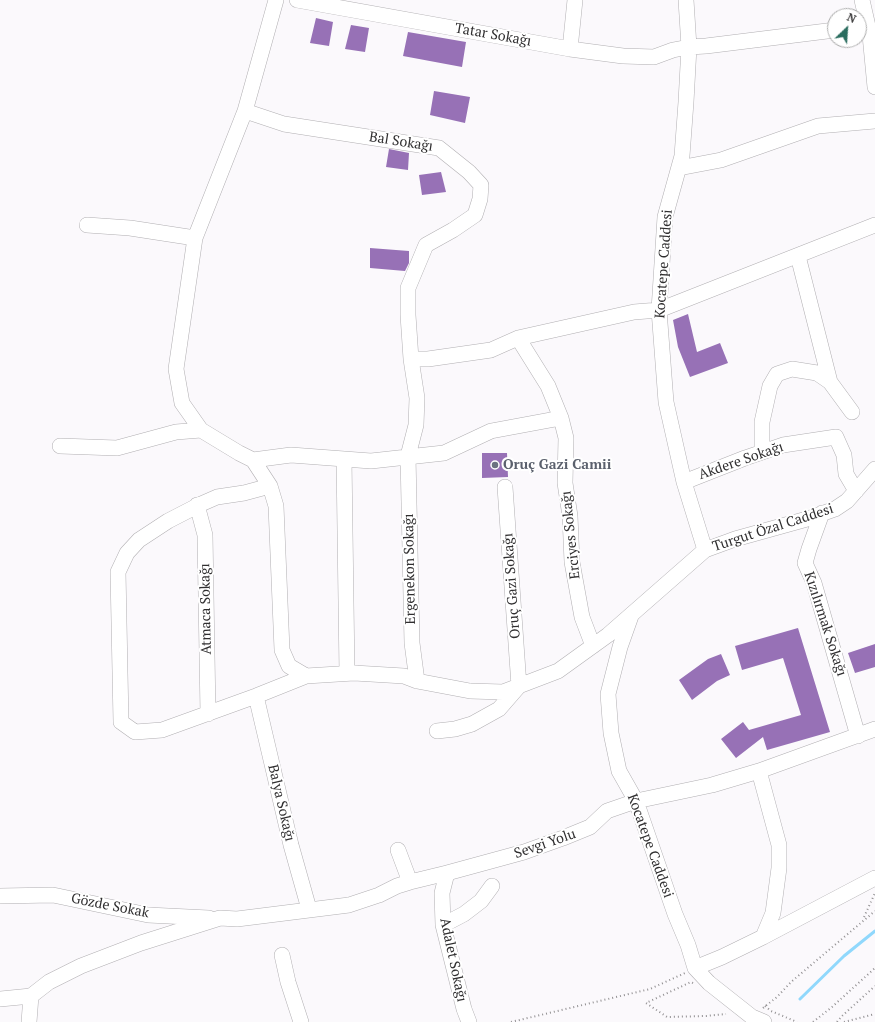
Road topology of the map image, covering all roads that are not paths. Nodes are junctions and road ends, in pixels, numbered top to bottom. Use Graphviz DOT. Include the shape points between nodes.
graph roads {
  1 [pos="276,0"];
  2 [pos="297,0"];
  3 [pos="575,0"];
  4 [pos="686,0"];
  5 [pos="862,0"];
  6 [pos="868,30"];
  7 [pos="827,31"];
  8 [pos="688,47"];
  9 [pos="570,49"];
  10 [pos="875,87"];
  11 [pos="245,111"];
  12 [pos="875,121"];
  13 [pos="678,168"];
  14 [pos="87,225"];
  15 [pos="875,225"];
  16 [pos="195,238"];
  17 [pos="426,245"];
  18 [pos="798,256"];
  19 [pos="659,310"];
  20 [pos="518,338"];
  21 [pos="411,359"];
  22 [pos="830,382"];
  23 [pos="852,412"];
  24 [pos="561,418"];
  25 [pos="201,430"];
  26 [pos="60,446"];
  27 [pos="762,452"];
  28 [pos="408,456"];
  29 [pos="344,459"];
  30 [pos="253,460"];
  31 [pos="875,469"];
  32 [pos="684,482"];
  33 [pos="270,486"];
  34 [pos="505,487"];
  35 [pos="856,491"];
  36 [pos="198,505"];
  37 [pos="822,513"];
  38 [pos="705,550"];
  39 [pos="631,615"];
  40 [pos="594,646"];
  41 [pos="347,673"];
  42 [pos="306,676"];
  43 [pos="417,680"];
  44 [pos="519,686"];
  45 [pos="256,696"];
  46 [pos="208,714"];
  47 [pos="875,729"];
  48 [pos="437,731"];
  49 [pos="858,736"];
  50 [pos="759,771"];
  51 [pos="636,801"];
  52 [pos="398,850"];
  53 [pos="447,873"];
  54 [pos="875,878"];
  55 [pos="410,882"];
  56 [pos="492,886"];
  57 [pos="0,896"];
  58 [pos="309,909"];
  59 [pos="220,918"];
  60 [pos="443,925"];
  61 [pos="763,937"];
  62 [pos="282,954"];
  63 [pos="695,968"];
  64 [pos="31,996"];
  65 [pos="0,999"];
  66 [pos="29,1022"];
  67 [pos="300,1022"];
  68 [pos="469,1022"];
  69 [pos="764,1022"];
  1 -- 11 [label="street"];
  2 -- 9 [label="street, Tatar Sokağı"];
  3 -- 9 [label="street"];
  4 -- 8 [label="street, Kocatepe Caddesi"];
  5 -- 6 [label="street"];
  6 -- 10 [label="street"];
  7 -- 8 [label="street, Tatar Sokağı"];
  8 -- 9 [label="street, Tatar Sokağı" via="654,57"];
  8 -- 13 [label="street, Kocatepe Caddesi" via="682,156"];
  11 -- 16 [label="street"];
  11 -- 17 [label="street, Bal Sokağı" via="284,124 439,148 481,185 480,199 475,215"];
  12 -- 13 [label="street" via="818,126 721,160"];
  13 -- 19 [label="street, Kocatepe Caddesi" via="665,217"];
  14 -- 16 [label="street" via="130,228"];
  15 -- 18 [label="street"];
  16 -- 25 [label="street" via="176,369 182,403"];
  17 -- 21 [label="street, Ergenekon Sokağı" via="408,288"];
  18 -- 19 [label="street"];
  18 -- 22 [label="street"];
  19 -- 20 [label="street" via="634,312"];
  19 -- 32 [label="street, Kocatepe Caddesi" via="666,402"];
  20 -- 21 [label="street" via="491,350"];
  20 -- 24 [label="street, Erciyes Sokağı" via="548,386"];
  21 -- 28 [label="street, Ergenekon Sokağı" via="417,405 416,425"];
  22 -- 23 [label="street"];
  22 -- 27 [label="street" via="817,372 792,369 777,374 770,386 762,422"];
  24 -- 28 [label="street" via="491,432 444,453"];
  24 -- 40 [label="street, Erciyes Sokağı" via="566,438 565,483 570,516 572,562 582,617"];
  25 -- 26 [label="street" via="176,432 117,448"];
  25 -- 30 [label="street"];
  27 -- 32 [label="street, Akdere Sokağı"];
  27 -- 35 [label="street, Akdere Sokağı" via="783,445 836,437 844,455 846,474"];
  28 -- 29 [label="street" via="371,461"];
  28 -- 43 [label="street, Ergenekon Sokağı" via="412,643"];
  29 -- 30 [label="street" via="291,455"];
  29 -- 41 [label="street"];
  30 -- 33 [label="street"];
  31 -- 35 [label="street, Turgut Özal Caddesi"];
  32 -- 38 [label="street, Kocatepe Caddesi"];
  33 -- 36 [label="street" via="217,497"];
  33 -- 42 [label="street" via="276,506 282,650 289,666"];
  34 -- 44 [label="street, Oruç Gazi Sokağı"];
  35 -- 37 [label="street, Turgut Özal Caddesi" via="835,509"];
  36 -- 46 [label="street, Atmaca Sokağı" via="205,536"];
  36 -- 46 [label="street, Turgut Özal Caddesi" via="140,540 127,553 118,572 121,722 135,732 162,730"];
  37 -- 38 [label="street, Turgut Özal Caddesi"];
  37 -- 49 [label="street, Kızılırmak Sokağı" via="805,562 814,582"];
  38 -- 39 [label="street, Turgut Özal Caddesi"];
  39 -- 40 [label="street, Turgut Özal Caddesi"];
  39 -- 51 [label="street, Kocatepe Caddesi" via="608,694 619,771"];
  40 -- 44 [label="street, Turgut Özal Caddesi" via="558,671"];
  41 -- 42 [label="street, Turgut Özal Caddesi"];
  41 -- 43 [label="street, Turgut Özal Caddesi" via="404,676"];
  42 -- 45 [label="street, Turgut Özal Caddesi"];
  43 -- 44 [label="street, Turgut Özal Caddesi" via="470,691 503,692"];
  44 -- 48 [label="street" via="499,709 472,724"];
  45 -- 46 [label="street, Turgut Özal Caddesi"];
  45 -- 58 [label="street, Balya Sokağı" via="291,845"];
  47 -- 49 [label="street, Sevgi Yolu"];
  49 -- 50 [label="street, Sevgi Yolu"];
  50 -- 51 [label="street, Sevgi Yolu" via="712,785"];
  50 -- 61 [label="street" via="779,845 779,868 773,913"];
  51 -- 53 [label="street, Sevgi Yolu" via="607,811 590,827 563,838 524,852"];
  51 -- 63 [label="street, Kocatepe Caddesi"];
  52 -- 55 [label="street"];
  53 -- 55 [label="street, Sevgi Yolu"];
  53 -- 60 [label="street, Adalet Sokağı" via="442,893"];
  54 -- 61 [label="street"];
  55 -- 58 [label="street, Sevgi Yolu" via="349,904"];
  56 -- 60 [label="street" via="476,905"];
  57 -- 59 [label="street, Gözde Sokak" via="53,895 148,915"];
  58 -- 59 [label="street, Gözde Sokak" via="238,919"];
  59 -- 64 [label="street" via="141,943 81,966 49,982"];
  60 -- 68 [label="street, Adalet Sokağı"];
  61 -- 63 [label="street"];
  62 -- 67 [label="street"];
  63 -- 69 [label="street, Kocatepe Caddesi" via="709,983 752,1017"];
  64 -- 65 [label="street"];
  64 -- 66 [label="street"];
}
